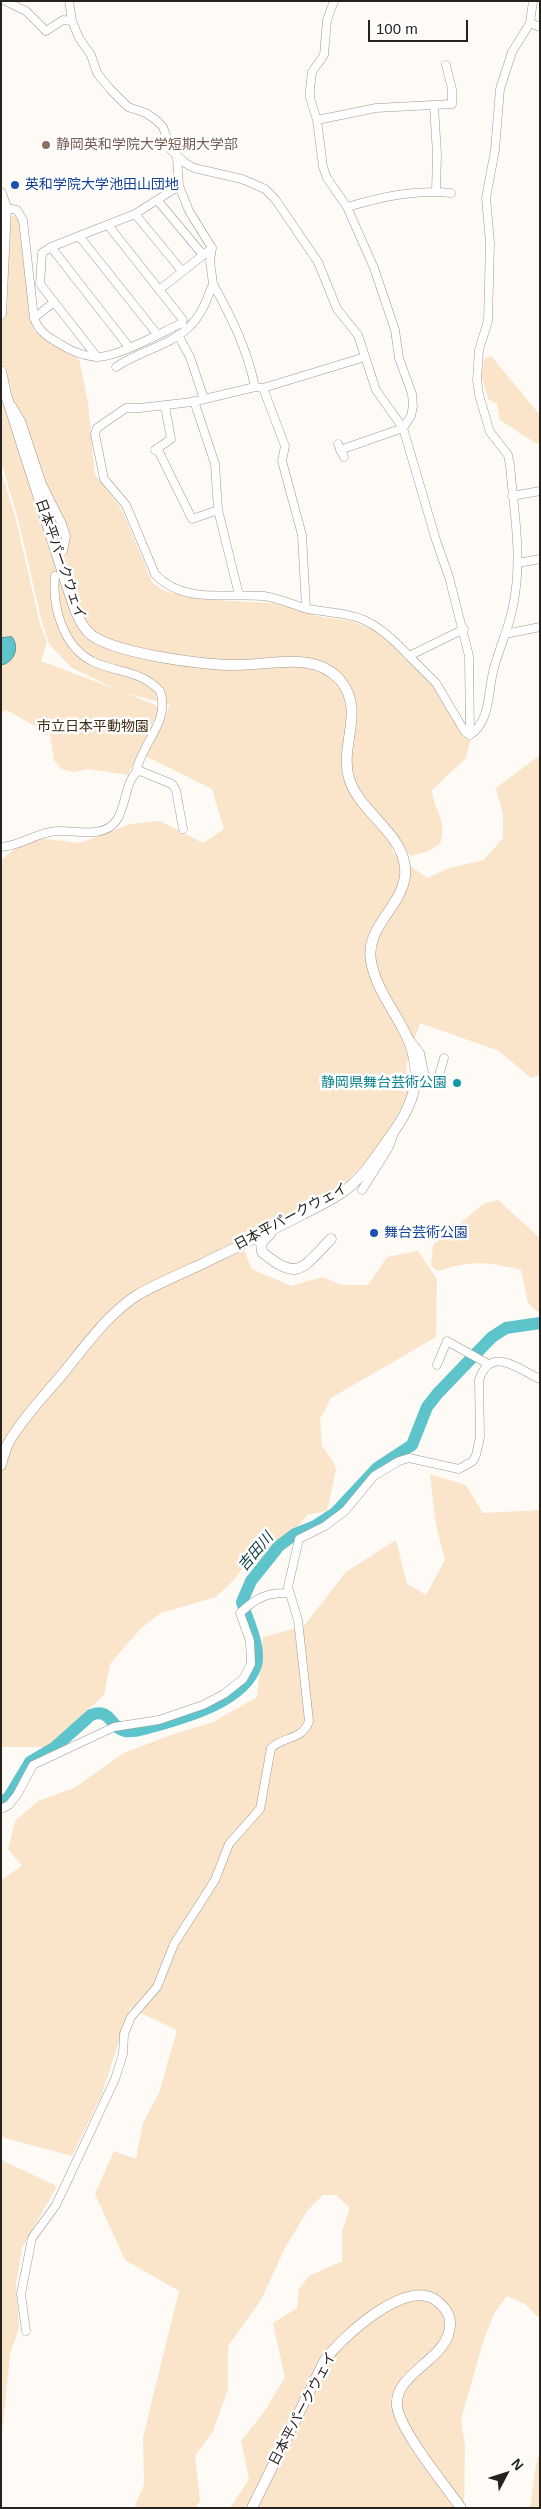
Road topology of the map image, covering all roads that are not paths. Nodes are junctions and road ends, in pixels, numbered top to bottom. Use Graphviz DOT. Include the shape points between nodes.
graph roads {
  1 [pos="5,1"];
  2 [pos="69,1"];
  3 [pos="334,1"];
  4 [pos="533,1"];
  5 [pos="72,21"];
  6 [pos="530,23"];
  7 [pos="540,27"];
  8 [pos="446,65"];
  9 [pos="434,106"];
  10 [pos="318,120"];
  11 [pos="177,158"];
  12 [pos="179,186"];
  13 [pos="436,191"];
  14 [pos="1,193"];
  15 [pos="451,193"];
  16 [pos="158,201"];
  17 [pos="347,207"];
  18 [pos="6,208"];
  19 [pos="135,214"];
  20 [pos="108,225"];
  21 [pos="79,236"];
  22 [pos="51,247"];
  23 [pos="212,248"];
  24 [pos="203,255"];
  25 [pos="182,271"];
  26 [pos="214,284"];
  27 [pos="159,290"];
  28 [pos="54,302"];
  29 [pos="1,314"];
  30 [pos="34,318"];
  31 [pos="157,334"];
  32 [pos="178,335"];
  33 [pos="128,347"];
  34 [pos="365,356"];
  35 [pos="97,357"];
  36 [pos="116,367"];
  37 [pos="1,371"];
  38 [pos="259,388"];
  39 [pos="6,395"];
  40 [pos="204,399"];
  41 [pos="194,401"];
  42 [pos="165,406"];
  43 [pos="403,428"];
  44 [pos="341,450"];
  45 [pos="540,490"];
  46 [pos="512,496"];
  47 [pos="218,510"];
  48 [pos="64,550"];
  49 [pos="540,559"];
  50 [pos="518,563"];
  51 [pos="55,576"];
  52 [pos="239,595"];
  53 [pos="306,608"];
  54 [pos="540,627"];
  55 [pos="464,629"];
  56 [pos="505,634"];
  57 [pos="409,656"];
  58 [pos="470,735"];
  59 [pos="136,772"];
  60 [pos="183,830"];
  61 [pos="1,847"];
  62 [pos="406,1038"];
  63 [pos="444,1058"];
  64 [pos="395,1129"];
  65 [pos="362,1190"];
  66 [pos="292,1220"];
  67 [pos="331,1239"];
  68 [pos="249,1241"];
  69 [pos="262,1252"];
  70 [pos="488,1364"];
  71 [pos="437,1365"];
  72 [pos="540,1379"];
  73 [pos="1,1466"];
  74 [pos="289,1593"];
  75 [pos="1,1809"];
  76 [pos="26,2331"];
  77 [pos="252,2508"];
  78 [pos="461,2508"];
  1 -- 5 [label="street" via="26,11 46,31 64,20"];
  2 -- 5 [label="street"];
  3 -- 10 [label="street" via="324,55 312,72 310,98"];
  4 -- 6 [label="street"];
  5 -- 11 [label="street" via="97,73 122,102 146,113 163,127"];
  6 -- 7 [label="street"];
  6 -- 46 [label="street" via="512,52 500,89 494,157 486,198 490,242 488,321 480,350 477,380 490,432 508,455"];
  8 -- 9 [label="street" via="452,104"];
  9 -- 10 [label="street" via="376,108"];
  9 -- 13 [label="street"];
  10 -- 17 [label="street" via="323,167"];
  11 -- 12 [label="street"];
  11 -- 34 [label="street" via="194,168 252,183 275,199 318,262 337,309 353,326"];
  12 -- 16 [label="street"];
  12 -- 23 [label="street" via="189,211"];
  13 -- 15 [label="street"];
  13 -- 17 [label="street" via="371,200"];
  14 -- 18 [label="street"];
  16 -- 19 [label="street"];
  16 -- 24 [label="street"];
  17 -- 43 [label="street" via="383,293 395,330 399,358 412,394 412,416"];
  18 -- 29 [label="street"];
  18 -- 30 [label="street" via="17,210 23,220"];
  19 -- 20 [label="street"];
  19 -- 25 [label="street"];
  20 -- 21 [label="street"];
  20 -- 27 [label="street"];
  21 -- 22 [label="street"];
  21 -- 31 [label="street"];
  22 -- 28 [label="street" via="40,256 40,284"];
  22 -- 33 [label="street"];
  23 -- 24 [label="street"];
  23 -- 26 [label="street" via="210,261"];
  24 -- 25 [label="street"];
  25 -- 27 [label="street"];
  26 -- 32 [label="street" via="197,318"];
  26 -- 38 [label="street" via="241,337"];
  27 -- 31 [label="street" via="183,320"];
  28 -- 30 [label="street"];
  28 -- 35 [label="street"];
  30 -- 35 [label="street" via="39,329 50,338 70,350"];
  31 -- 33 [label="street"];
  32 -- 36 [label="street"];
  32 -- 40 [label="street" via="190,357"];
  33 -- 35 [label="street"];
  34 -- 38 [label="street"];
  34 -- 43 [label="street" via="376,390"];
  37 -- 39 [label="street, 日本平パークウェイ"];
  38 -- 40 [label="street"];
  38 -- 53 [label="street" via="285,446 282,461 302,535"];
  39 -- 48 [label="street" via="21,421 42,484 62,524 66,536"];
  39 -- 62 [label="street, 日本平パークウェイ" via="75,609 88,632 101,642 117,647 200,662 316,664 333,673 346,689 352,713 348,776 360,798 394,840 404,867 401,890 371,938 369,950 374,976"];
  40 -- 41 [label="street"];
  41 -- 42 [label="street"];
  41 -- 47 [label="street" via="215,464"];
  42 -- 47 [label="street" via="171,439 156,449 192,519"];
  42 -- 52 [label="street" via="126,408 96,428 104,479 126,505 155,574 162,582 188,592 215,597"];
  43 -- 44 [label="street"];
  43 -- 55 [label="street"];
  45 -- 46 [label="street"];
  46 -- 50 [label="street"];
  47 -- 52 [label="street"];
  49 -- 50 [label="street"];
  50 -- 56 [label="street" via="513,608"];
  51 -- 59 [label="street" via="54,592 69,641 92,662 142,676 160,691 161,719"];
  52 -- 53 [label="street" via="266,596"];
  53 -- 57 [label="street" via="367,621"];
  54 -- 56 [label="street"];
  55 -- 57 [label="street"];
  55 -- 58 [label="street" via="469,656"];
  56 -- 58 [label="street" via="496,658 484,717 478,729"];
  57 -- 58 [label="street" via="436,683 465,732"];
  59 -- 60 [label="street" via="172,784"];
  59 -- 61 [label="street" via="121,813 107,829 97,832 56,831 10,847"];
  62 -- 63 [label="street" via="420,1053 426,1082 438,1079"];
  62 -- 64 [label="street, 日本平パークウェイ" via="414,1059 414,1092"];
  64 -- 65 [label="street" via="389,1147"];
  64 -- 66 [label="street, 日本平パークウェイ" via="352,1185"];
  66 -- 68 [label="street, 日本平パークウェイ"];
  66 -- 69 [label="street" via="264,1239"];
  67 -- 69 [label="street" via="301,1269 284,1267"];
  68 -- 69 [label="street"];
  68 -- 73 [label="street, 日本平パークウェイ" via="139,1295 116,1312 24,1421 8,1444"];
  70 -- 71 [label="street" via="447,1341"];
  70 -- 72 [label="street" via="509,1364"];
  70 -- 74 [label="street" via="479,1380 480,1437 473,1461 459,1468 404,1458 379,1473 344,1511 325,1526 299,1539"];
  74 -- 75 [label="street" via="261,1596 240,1613 250,1641 251,1664 242,1679 224,1694 159,1720 114,1727 33,1765 17,1795"];
  74 -- 76 [label="street" via="298,1620 307,1727 296,1737 272,1748 260,1809 230,1844 215,1880 174,1944 157,1987 128,2022 115,2079 56,2205 32,2238 21,2294"];
  77 -- 78 [label="street, 日本平パークウェイ" via="325,2360 334,2348 382,2310 396,2302 422,2295 433,2297 446,2310 450,2317 450,2331 442,2346 402,2387 397,2403 399,2415"];
}
